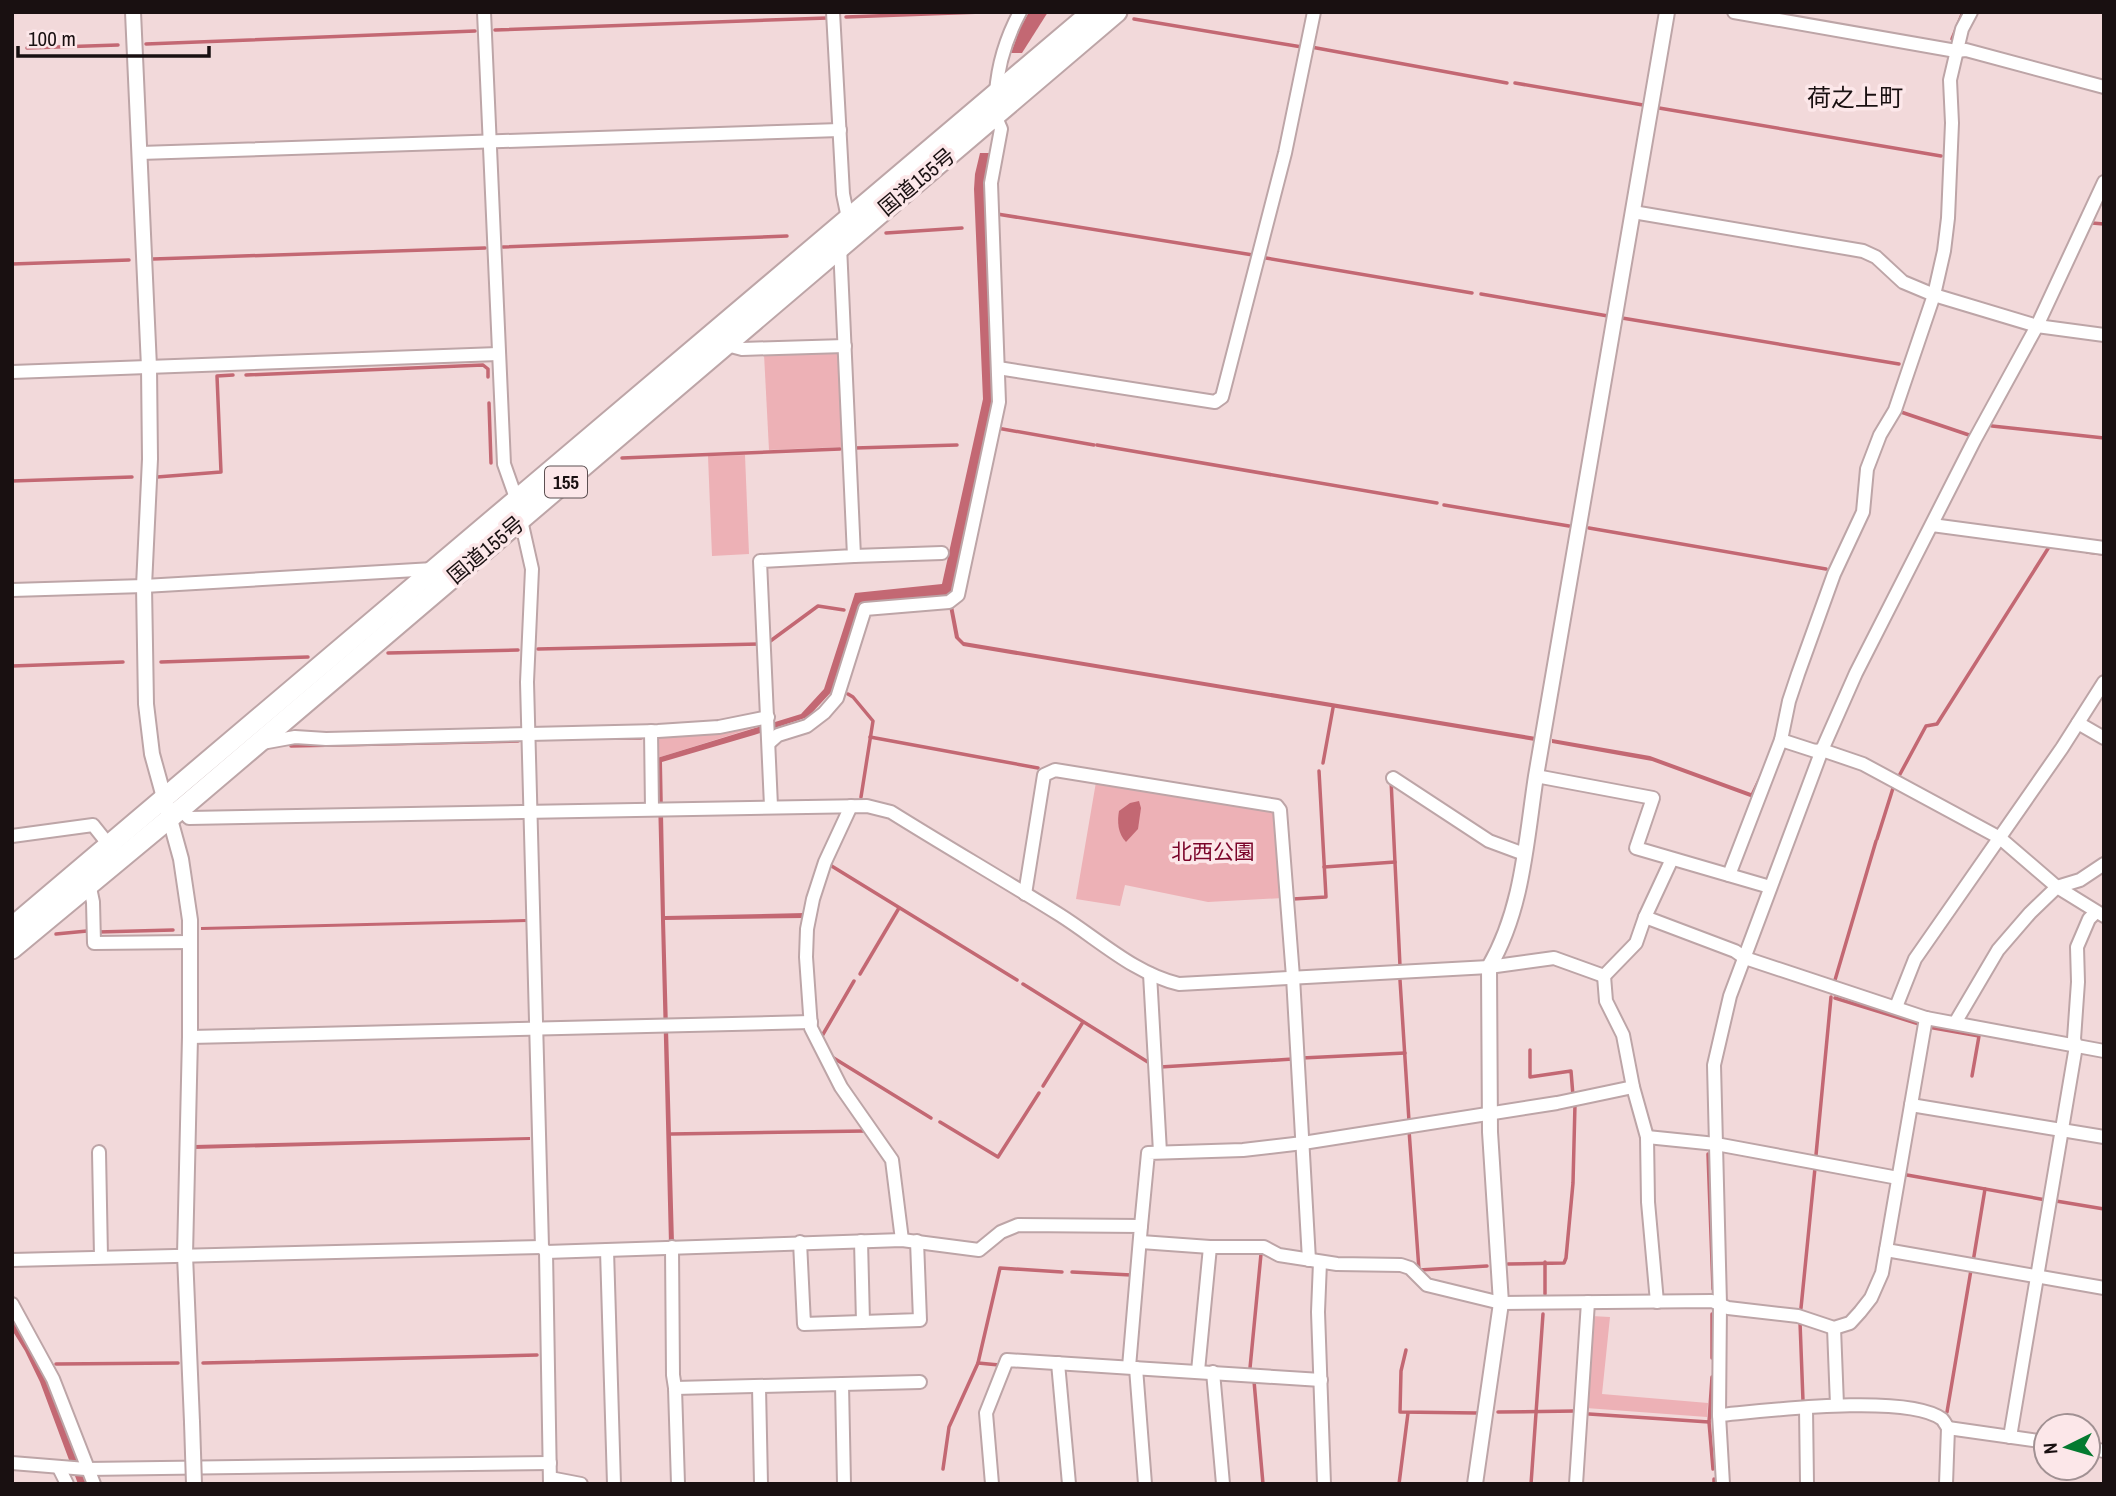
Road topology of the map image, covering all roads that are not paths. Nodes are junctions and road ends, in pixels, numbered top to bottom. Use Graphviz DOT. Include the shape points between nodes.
graph roads {
  1 [pos="133,12"];
  2 [pos="484,12"];
  3 [pos="833,12"];
  4 [pos="1020,12"];
  5 [pos="1092,12"];
  6 [pos="1117,12"];
  7 [pos="1314,12"];
  8 [pos="1667,12"];
  9 [pos="1734,12"];
  10 [pos="1971,12"];
  11 [pos="1956,51"];
  12 [pos="2104,87"];
  13 [pos="996,93"];
  14 [pos="995,115"];
  15 [pos="840,130"];
  16 [pos="489,141"];
  17 [pos="140,153"];
  18 [pos="2104,182"];
  19 [pos="1633,212"];
  20 [pos="848,218"];
  21 [pos="840,246"];
  22 [pos="1934,295"];
  23 [pos="2037,326"];
  24 [pos="2104,335"];
  25 [pos="727,345"];
  26 [pos="845,346"];
  27 [pos="498,355"];
  28 [pos="149,367"];
  29 [pos="998,368"];
  30 [pos="12,372"];
  31 [pos="516,498"];
  32 [pos="520,520"];
  33 [pos="1932,525"];
  34 [pos="2104,548"];
  35 [pos="942,553"];
  36 [pos="854,556"];
  37 [pos="433,569"];
  38 [pos="144,586"];
  39 [pos="12,590"];
  40 [pos="2104,682"];
  41 [pos="2078,723"];
  42 [pos="768,729"];
  43 [pos="651,731"];
  44 [pos="528,734"];
  45 [pos="2104,738"];
  46 [pos="1781,740"];
  47 [pos="252,746"];
  48 [pos="1822,750"];
  49 [pos="1536,776"];
  50 [pos="1393,778"];
  51 [pos="771,806"];
  52 [pos="851,806"];
  53 [pos="658,809"];
  54 [pos="171,810"];
  55 [pos="531,812"];
  56 [pos="12,836"];
  57 [pos="2000,838"];
  58 [pos="109,845"];
  59 [pos="1524,854"];
  60 [pos="1672,859"];
  61 [pos="2104,864"];
  62 [pos="1729,875"];
  63 [pos="89,883"];
  64 [pos="1770,887"];
  65 [pos="2057,887"];
  66 [pos="1025,894"];
  67 [pos="2099,914"];
  68 [pos="1645,918"];
  69 [pos="12,927"];
  70 [pos="190,942"];
  71 [pos="12,949"];
  72 [pos="1745,958"];
  73 [pos="1489,967"];
  74 [pos="1150,974"];
  75 [pos="1604,976"];
  76 [pos="1293,977"];
  77 [pos="1896,1007"];
  78 [pos="1926,1018"];
  79 [pos="811,1022"];
  80 [pos="1955,1023"];
  81 [pos="536,1029"];
  82 [pos="190,1037"];
  83 [pos="2076,1046"];
  84 [pos="2104,1051"];
  85 [pos="1633,1087"];
  86 [pos="1911,1105"];
  87 [pos="1490,1114"];
  88 [pos="2061,1130"];
  89 [pos="1647,1137"];
  90 [pos="2104,1137"];
  91 [pos="1303,1143"];
  92 [pos="1716,1144"];
  93 [pos="99,1152"];
  94 [pos="1160,1152"];
  95 [pos="1898,1178"];
  96 [pos="1141,1226"];
  97 [pos="902,1240"];
  98 [pos="861,1241"];
  99 [pos="917,1241"];
  100 [pos="800,1242"];
  101 [pos="1141,1242"];
  102 [pos="672,1247"];
  103 [pos="1210,1247"];
  104 [pos="544,1249"];
  105 [pos="607,1250"];
  106 [pos="1886,1250"];
  107 [pos="185,1255"];
  108 [pos="101,1257"];
  109 [pos="12,1260"];
  110 [pos="1314,1261"];
  111 [pos="2037,1276"];
  112 [pos="2104,1288"];
  113 [pos="1588,1302"];
  114 [pos="1657,1302"];
  115 [pos="1501,1303"];
  116 [pos="12,1304"];
  117 [pos="1720,1304"];
  118 [pos="863,1322"];
  119 [pos="1834,1328"];
  120 [pos="1058,1363"];
  121 [pos="1133,1368"];
  122 [pos="1198,1371"];
  123 [pos="1213,1373"];
  124 [pos="1321,1380"];
  125 [pos="920,1382"];
  126 [pos="842,1384"];
  127 [pos="759,1387"];
  128 [pos="675,1388"];
  129 [pos="1837,1405"];
  130 [pos="1806,1408"];
  131 [pos="1719,1415"];
  132 [pos="1948,1427"];
  133 [pos="2010,1437"];
  134 [pos="2032,1440"];
  135 [pos="12,1463"];
  136 [pos="550,1463"];
  137 [pos="59,1468"];
  138 [pos="87,1469"];
  139 [pos="550,1481"];
  140 [pos="66,1484"];
  141 [pos="94,1484"];
  142 [pos="194,1484"];
  143 [pos="581,1484"];
  144 [pos="614,1484"];
  145 [pos="678,1484"];
  146 [pos="761,1484"];
  147 [pos="844,1484"];
  148 [pos="992,1484"];
  149 [pos="1069,1484"];
  150 [pos="1145,1484"];
  151 [pos="1223,1484"];
  152 [pos="1324,1484"];
  153 [pos="1475,1484"];
  154 [pos="1576,1484"];
  155 [pos="1723,1484"];
  156 [pos="1807,1484"];
  157 [pos="1946,1484"];
  1 -- 17 [label="street"];
  2 -- 16 [label="street"];
  3 -- 15 [label="street"];
  4 -- 13 [label="street" via="1006,40"];
  5 -- 13 [label="highway, 国道155号 / 155"];
  6 -- 14 [label="highway, 国道155号 / 155"];
  7 -- 29 [label="street" via="1285,153 1222,397 1215,402"];
  8 -- 19 [label="street"];
  9 -- 11 [label="street"];
  10 -- 11 [label="street"];
  11 -- 12 [label="street"];
  11 -- 22 [label="street" via="1950,80 1948,218"];
  13 -- 20 [label="highway, 国道155号 / 155"];
  14 -- 21 [label="highway, 国道155号 / 155"];
  14 -- 29 [label="street" via="1001,129 990,183"];
  15 -- 16 [label="street"];
  15 -- 20 [label="street"];
  16 -- 17 [label="street"];
  16 -- 27 [label="street"];
  17 -- 28 [label="street"];
  18 -- 23 [label="street"];
  19 -- 22 [label="street" via="1863,251 1903,282"];
  19 -- 49 [label="street"];
  20 -- 31 [label="highway, 国道155号 / 155"];
  21 -- 25 [label="highway, 国道155号 / 155"];
  21 -- 26 [label="street"];
  22 -- 23 [label="street"];
  22 -- 46 [label="street" via="1895,410 1867,469 1863,512 1834,574 1788,701"];
  23 -- 24 [label="street"];
  23 -- 33 [label="street"];
  25 -- 26 [label="street" via="742,349"];
  25 -- 32 [label="highway, 国道155号 / 155"];
  26 -- 36 [label="street"];
  27 -- 28 [label="street"];
  27 -- 31 [label="street" via="504,464"];
  28 -- 30 [label="street"];
  28 -- 38 [label="street"];
  29 -- 42 [label="street" via="999,402 958,595 949,602 865,609 837,698 807,726 778,735"];
  31 -- 32 [label="street"];
  31 -- 37 [label="highway, 国道155号 / 155"];
  32 -- 44 [label="street" via="532,569"];
  32 -- 47 [label="highway, 国道155号 / 155"];
  33 -- 34 [label="street"];
  33 -- 48 [label="street"];
  35 -- 36 [label="street"];
  36 -- 42 [label="street" via="760,561"];
  37 -- 38 [label="street"];
  37 -- 54 [label="highway, 国道155号 / 155"];
  38 -- 39 [label="street"];
  38 -- 54 [label="street" via="146,704 152,754"];
  40 -- 41 [label="street"];
  41 -- 45 [label="street"];
  41 -- 57 [label="street"];
  42 -- 43 [label="street"];
  42 -- 51 [label="street"];
  43 -- 44 [label="street"];
  43 -- 53 [label="street"];
  44 -- 47 [label="street" via="295,737"];
  44 -- 55 [label="street"];
  46 -- 48 [label="street"];
  46 -- 62 [label="street"];
  47 -- 54 [label="highway, 国道155号 / 155"];
  48 -- 57 [label="street" via="1863,764"];
  48 -- 64 [label="street"];
  49 -- 59 [label="street"];
  49 -- 60 [label="street" via="1653,798 1636,848"];
  50 -- 59 [label="street" via="1489,841"];
  51 -- 52 [label="street"];
  51 -- 53 [label="street"];
  52 -- 66 [label="street" via="891,812"];
  52 -- 79 [label="street" via="825,862 807,929"];
  53 -- 55 [label="street"];
  54 -- 55 [label="street" via="189,818"];
  54 -- 58 [label="highway, 国道155号 / 155"];
  54 -- 63 [label="highway, 国道155号 / 155"];
  54 -- 70 [label="street"];
  55 -- 81 [label="street"];
  56 -- 58 [label="street" via="93,825"];
  57 -- 65 [label="street"];
  57 -- 77 [label="street" via="1915,959"];
  58 -- 69 [label="highway, 国道155号 / 155"];
  59 -- 73 [label="street" via="1518,897"];
  60 -- 62 [label="street"];
  60 -- 68 [label="street"];
  61 -- 65 [label="street" via="2080,880"];
  62 -- 64 [label="street"];
  63 -- 70 [label="street" via="94,943"];
  63 -- 71 [label="highway, 国道155号 / 155"];
  64 -- 72 [label="street"];
  65 -- 67 [label="street"];
  65 -- 80 [label="street" via="1998,950"];
  66 -- 74 [label="street"];
  66 -- 76 [label="street" via="1044,775 1055,770 1276,806 1282,813"];
  67 -- 83 [label="street" via="2089,919 2077,947"];
  68 -- 72 [label="street"];
  68 -- 75 [label="street" via="1636,943"];
  70 -- 82 [label="street"];
  72 -- 77 [label="street"];
  72 -- 92 [label="street" via="1730,996 1714,1065"];
  73 -- 75 [label="street" via="1554,958"];
  73 -- 76 [label="street"];
  73 -- 87 [label="street"];
  74 -- 76 [label="street" via="1179,984"];
  74 -- 94 [label="street"];
  75 -- 85 [label="street" via="1606,1001 1623,1035"];
  76 -- 91 [label="street"];
  77 -- 78 [label="street"];
  78 -- 80 [label="street"];
  78 -- 86 [label="street"];
  79 -- 81 [label="street"];
  79 -- 97 [label="street" via="841,1087 892,1160"];
  80 -- 83 [label="street"];
  81 -- 82 [label="street"];
  81 -- 104 [label="street"];
  82 -- 107 [label="street"];
  83 -- 84 [label="street"];
  83 -- 88 [label="street"];
  85 -- 87 [label="street"];
  85 -- 89 [label="street"];
  86 -- 88 [label="street"];
  86 -- 95 [label="street"];
  87 -- 91 [label="street"];
  87 -- 115 [label="street"];
  88 -- 90 [label="street"];
  88 -- 111 [label="street"];
  89 -- 92 [label="street"];
  89 -- 114 [label="street"];
  91 -- 94 [label="street"];
  91 -- 110 [label="street"];
  92 -- 95 [label="street"];
  92 -- 117 [label="street"];
  93 -- 108 [label="street"];
  94 -- 96 [label="street" via="1148,1153"];
  95 -- 106 [label="street"];
  96 -- 99 [label="street" via="1018,1225 1000,1232 979,1250"];
  96 -- 101 [label="street"];
  97 -- 98 [label="street"];
  97 -- 99 [label="street"];
  98 -- 100 [label="street"];
  98 -- 118 [label="street"];
  99 -- 118 [label="street" via="920,1320"];
  100 -- 102 [label="street"];
  100 -- 118 [label="street" via="804,1324"];
  101 -- 103 [label="street"];
  101 -- 121 [label="street"];
  102 -- 105 [label="street"];
  102 -- 128 [label="street"];
  103 -- 110 [label="street" via="1264,1247 1279,1255"];
  103 -- 122 [label="street"];
  104 -- 105 [label="street"];
  104 -- 107 [label="street"];
  104 -- 136 [label="street"];
  105 -- 144 [label="street"];
  106 -- 111 [label="street"];
  106 -- 119 [label="street" via="1871,1298 1850,1323"];
  107 -- 108 [label="street"];
  107 -- 142 [label="street, bridge"];
  108 -- 109 [label="street"];
  110 -- 115 [label="street" via="1401,1265 1427,1285"];
  110 -- 124 [label="street"];
  111 -- 112 [label="street"];
  111 -- 133 [label="street"];
  113 -- 114 [label="street"];
  113 -- 115 [label="street"];
  113 -- 154 [label="street"];
  114 -- 117 [label="street"];
  115 -- 153 [label="street"];
  116 -- 138 [label="street" via="53,1379"];
  117 -- 119 [label="street" via="1798,1315"];
  117 -- 131 [label="street"];
  119 -- 129 [label="street"];
  120 -- 121 [label="street"];
  120 -- 148 [label="street" via="1007,1360 986,1413"];
  120 -- 149 [label="street"];
  121 -- 122 [label="street"];
  121 -- 150 [label="street"];
  122 -- 123 [label="street"];
  123 -- 124 [label="street"];
  123 -- 151 [label="street"];
  124 -- 152 [label="street"];
  125 -- 126 [label="street"];
  126 -- 127 [label="street"];
  126 -- 147 [label="street"];
  127 -- 128 [label="street"];
  127 -- 146 [label="street"];
  128 -- 145 [label="street"];
  129 -- 130 [label="street"];
  129 -- 132 [label="street" via="1904,1407 1941,1419"];
  130 -- 131 [label="street"];
  130 -- 156 [label="street"];
  131 -- 155 [label="street"];
  132 -- 133 [label="street"];
  132 -- 157 [label="street"];
  133 -- 134 [label="street"];
  135 -- 137 [label="street"];
  136 -- 138 [label="street"];
  136 -- 139 [label="street"];
  137 -- 138 [label="street"];
  137 -- 140 [label="street"];
  138 -- 141 [label="street"];
  139 -- 143 [label="street"];
}
